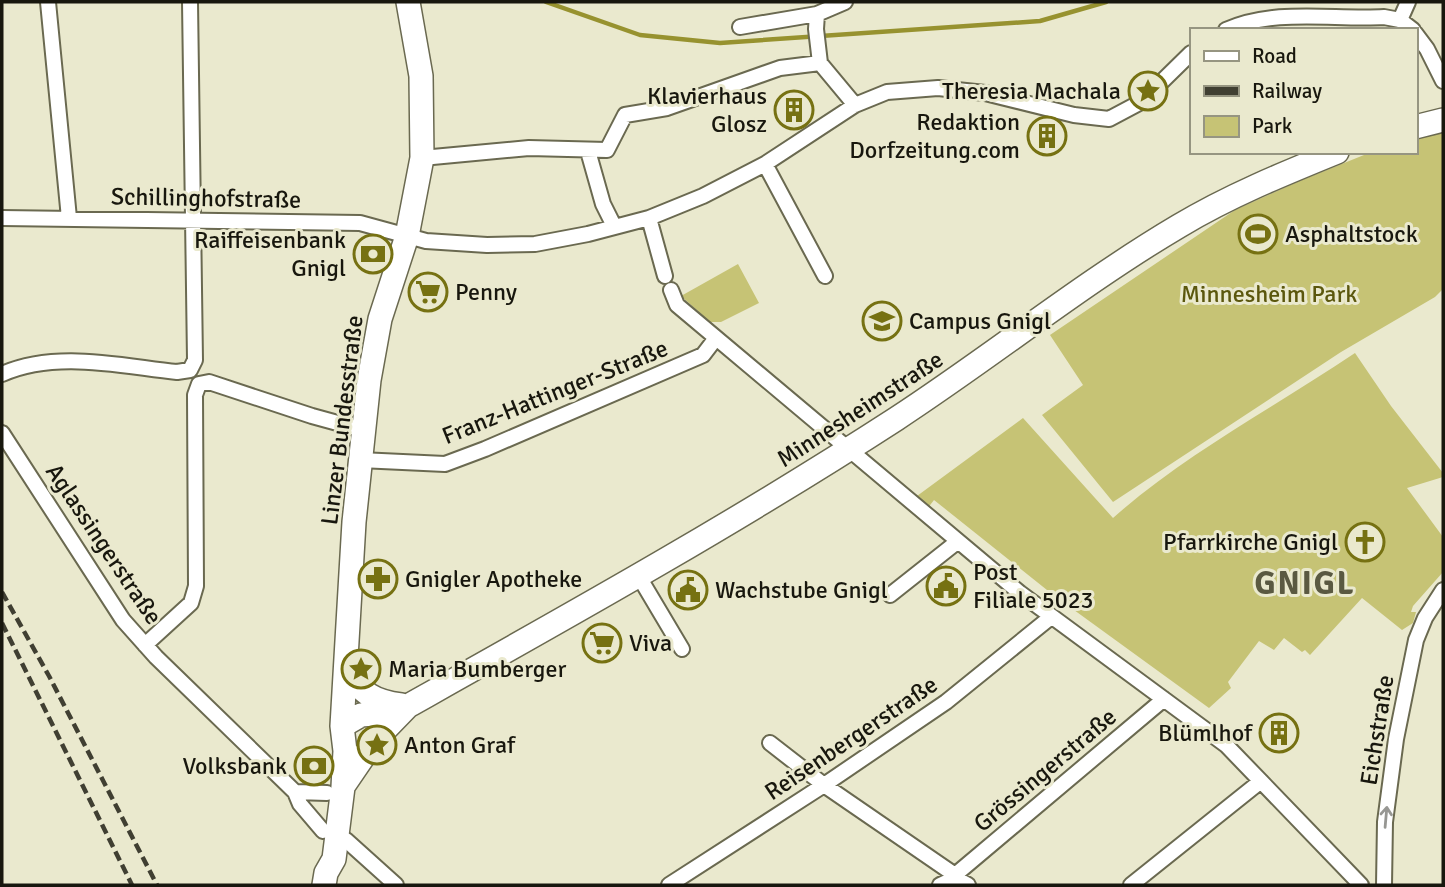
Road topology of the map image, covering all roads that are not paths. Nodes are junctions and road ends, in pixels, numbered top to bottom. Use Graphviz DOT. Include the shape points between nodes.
graph roads {
  1 [pos="48,2"];
  2 [pos="190,2"];
  3 [pos="408,2"];
  4 [pos="845,2"];
  5 [pos="1408,2"];
  6 [pos="1400,20"];
  7 [pos="816,21"];
  8 [pos="740,27"];
  9 [pos="1230,28"];
  10 [pos="1409,28"];
  11 [pos="1417,37"];
  12 [pos="1190,54"];
  13 [pos="820,63"];
  14 [pos="1443,81"];
  15 [pos="855,105"];
  16 [pos="1443,120"];
  17 [pos="1417,126"];
  18 [pos="588,151"];
  19 [pos="1332,154"];
  20 [pos="422,158"];
  21 [pos="765,164"];
  22 [pos="2,218"];
  23 [pos="69,218"];
  24 [pos="649,218"];
  25 [pos="192,222"];
  26 [pos="614,226"];
  27 [pos="408,236"];
  28 [pos="665,275"];
  29 [pos="825,276"];
  30 [pos="671,290"];
  31 [pos="716,338"];
  32 [pos="2,374"];
  33 [pos="363,430"];
  34 [pos="2,433"];
  35 [pos="848,450"];
  36 [pos="360,460"];
  37 [pos="957,542"];
  38 [pos="638,575"];
  39 [pos="1443,590"];
  40 [pos="890,595"];
  41 [pos="1051,617"];
  42 [pos="145,645"];
  43 [pos="682,649"];
  44 [pos="346,671"];
  45 [pos="1164,699"];
  46 [pos="408,706"];
  47 [pos="342,726"];
  48 [pos="374,741"];
  49 [pos="770,743"];
  50 [pos="1261,781"];
  51 [pos="824,785"];
  52 [pos="335,790"];
  53 [pos="295,792"];
  54 [pos="329,836"];
  55 [pos="325,879"];
  56 [pos="677,884"];
  57 [pos="396,885"];
  58 [pos="940,885"];
  59 [pos="968,885"];
  60 [pos="1130,885"];
  61 [pos="1361,885"];
  62 [pos="1384,885"];
  1 -- 23 [label="street"];
  2 -- 25 [label="street"];
  3 -- 20 [label="main road, Linzer Bundesstraße" via="421,76"];
  4 -- 7 [label="street"];
  5 -- 6 [label="street"];
  6 -- 9 [label="street" via="1270,17"];
  6 -- 10 [label="street"];
  7 -- 8 [label="street"];
  7 -- 13 [label="street"];
  11 -- 14 [label="street"];
  12 -- 15 [label="street, Schillinghofstraße" via="1141,102 1110,119 938,88 887,92"];
  13 -- 15 [label="street"];
  13 -- 18 [label="street" via="780,68 667,108 625,115 607,150"];
  15 -- 21 [label="street, Schillinghofstraße"];
  16 -- 17 [label="main road"];
  18 -- 20 [label="street" via="529,148"];
  18 -- 26 [label="street"];
  19 -- 35 [label="main road, Minnesheimstraße" via="1264,181 1177,227"];
  20 -- 27 [label="main road, Linzer Bundesstraße"];
  21 -- 24 [label="street, Schillinghofstraße"];
  21 -- 29 [label="street"];
  22 -- 23 [label="street, Schillinghofstraße"];
  23 -- 25 [label="street, Schillinghofstraße"];
  24 -- 26 [label="street, Schillinghofstraße"];
  24 -- 28 [label="street"];
  25 -- 27 [label="street, Schillinghofstraße" via="360,223"];
  25 -- 32 [label="street" via="195,360 190,369 177,372 71,361 38,363"];
  26 -- 27 [label="street, Schillinghofstraße" via="535,244 487,245"];
  27 -- 33 [label="main road, Linzer Bundesstraße" via="380,319"];
  30 -- 31 [label="street" via="677,305"];
  31 -- 35 [label="street"];
  31 -- 36 [label="street, Franz-Hattinger-Straße" via="703,355 445,464"];
  33 -- 36 [label="main road, Linzer Bundesstraße"];
  33 -- 42 [label="street" via="209,382 199,384 195,395 196,586 191,603"];
  34 -- 42 [label="street, Aglassingerstraße" via="123,620"];
  35 -- 37 [label="street"];
  35 -- 38 [label="main road, Minnesheimstraße"];
  36 -- 44 [label="main road, Linzer Bundesstraße"];
  37 -- 40 [label="street"];
  37 -- 41 [label="street"];
  38 -- 43 [label="street"];
  38 -- 46 [label="main road, Minnesheimstraße"];
  62 -- 39 [label="street, Eichstraße, one-way" via="1385,822 1395,739 1416,640"];
  41 -- 45 [label="street"];
  41 -- 51 [label="street, Reisenbergerstraße" via="946,702"];
  42 -- 53 [label="street, Aglassingerstraße"];
  44 -- 46 [label="main road" via="367,695 383,703"];
  44 -- 47 [label="main road, Linzer Bundesstraße"];
  45 -- 50 [label="street" via="1226,745"];
  45 -- 51 [label="street, Grössingerstraße" via="956,875"];
  46 -- 47 [label="main road, Minnesheimstraße" via="360,715"];
  46 -- 48 [label="main road, Minnesheimstraße"];
  47 -- 48 [label="main road"];
  47 -- 52 [label="main road, Linzer Bundesstraße" via="332,750"];
  48 -- 52 [label="main road, Minnesheimstraße"];
  49 -- 51 [label="street"];
  50 -- 60 [label="street"];
  50 -- 61 [label="street"];
  51 -- 56 [label="street, Reisenbergerstraße"];
  52 -- 53 [label="street"];
  52 -- 54 [label="main road, Linzer Bundesstraße"];
  53 -- 54 [label="street, Aglassingerstraße"];
  54 -- 55 [label="main road, Linzer Bundesstraße" via="334,859"];
  54 -- 57 [label="street" via="346,840"];
  58 -- 59 [label="street" via="956,878"];
}
